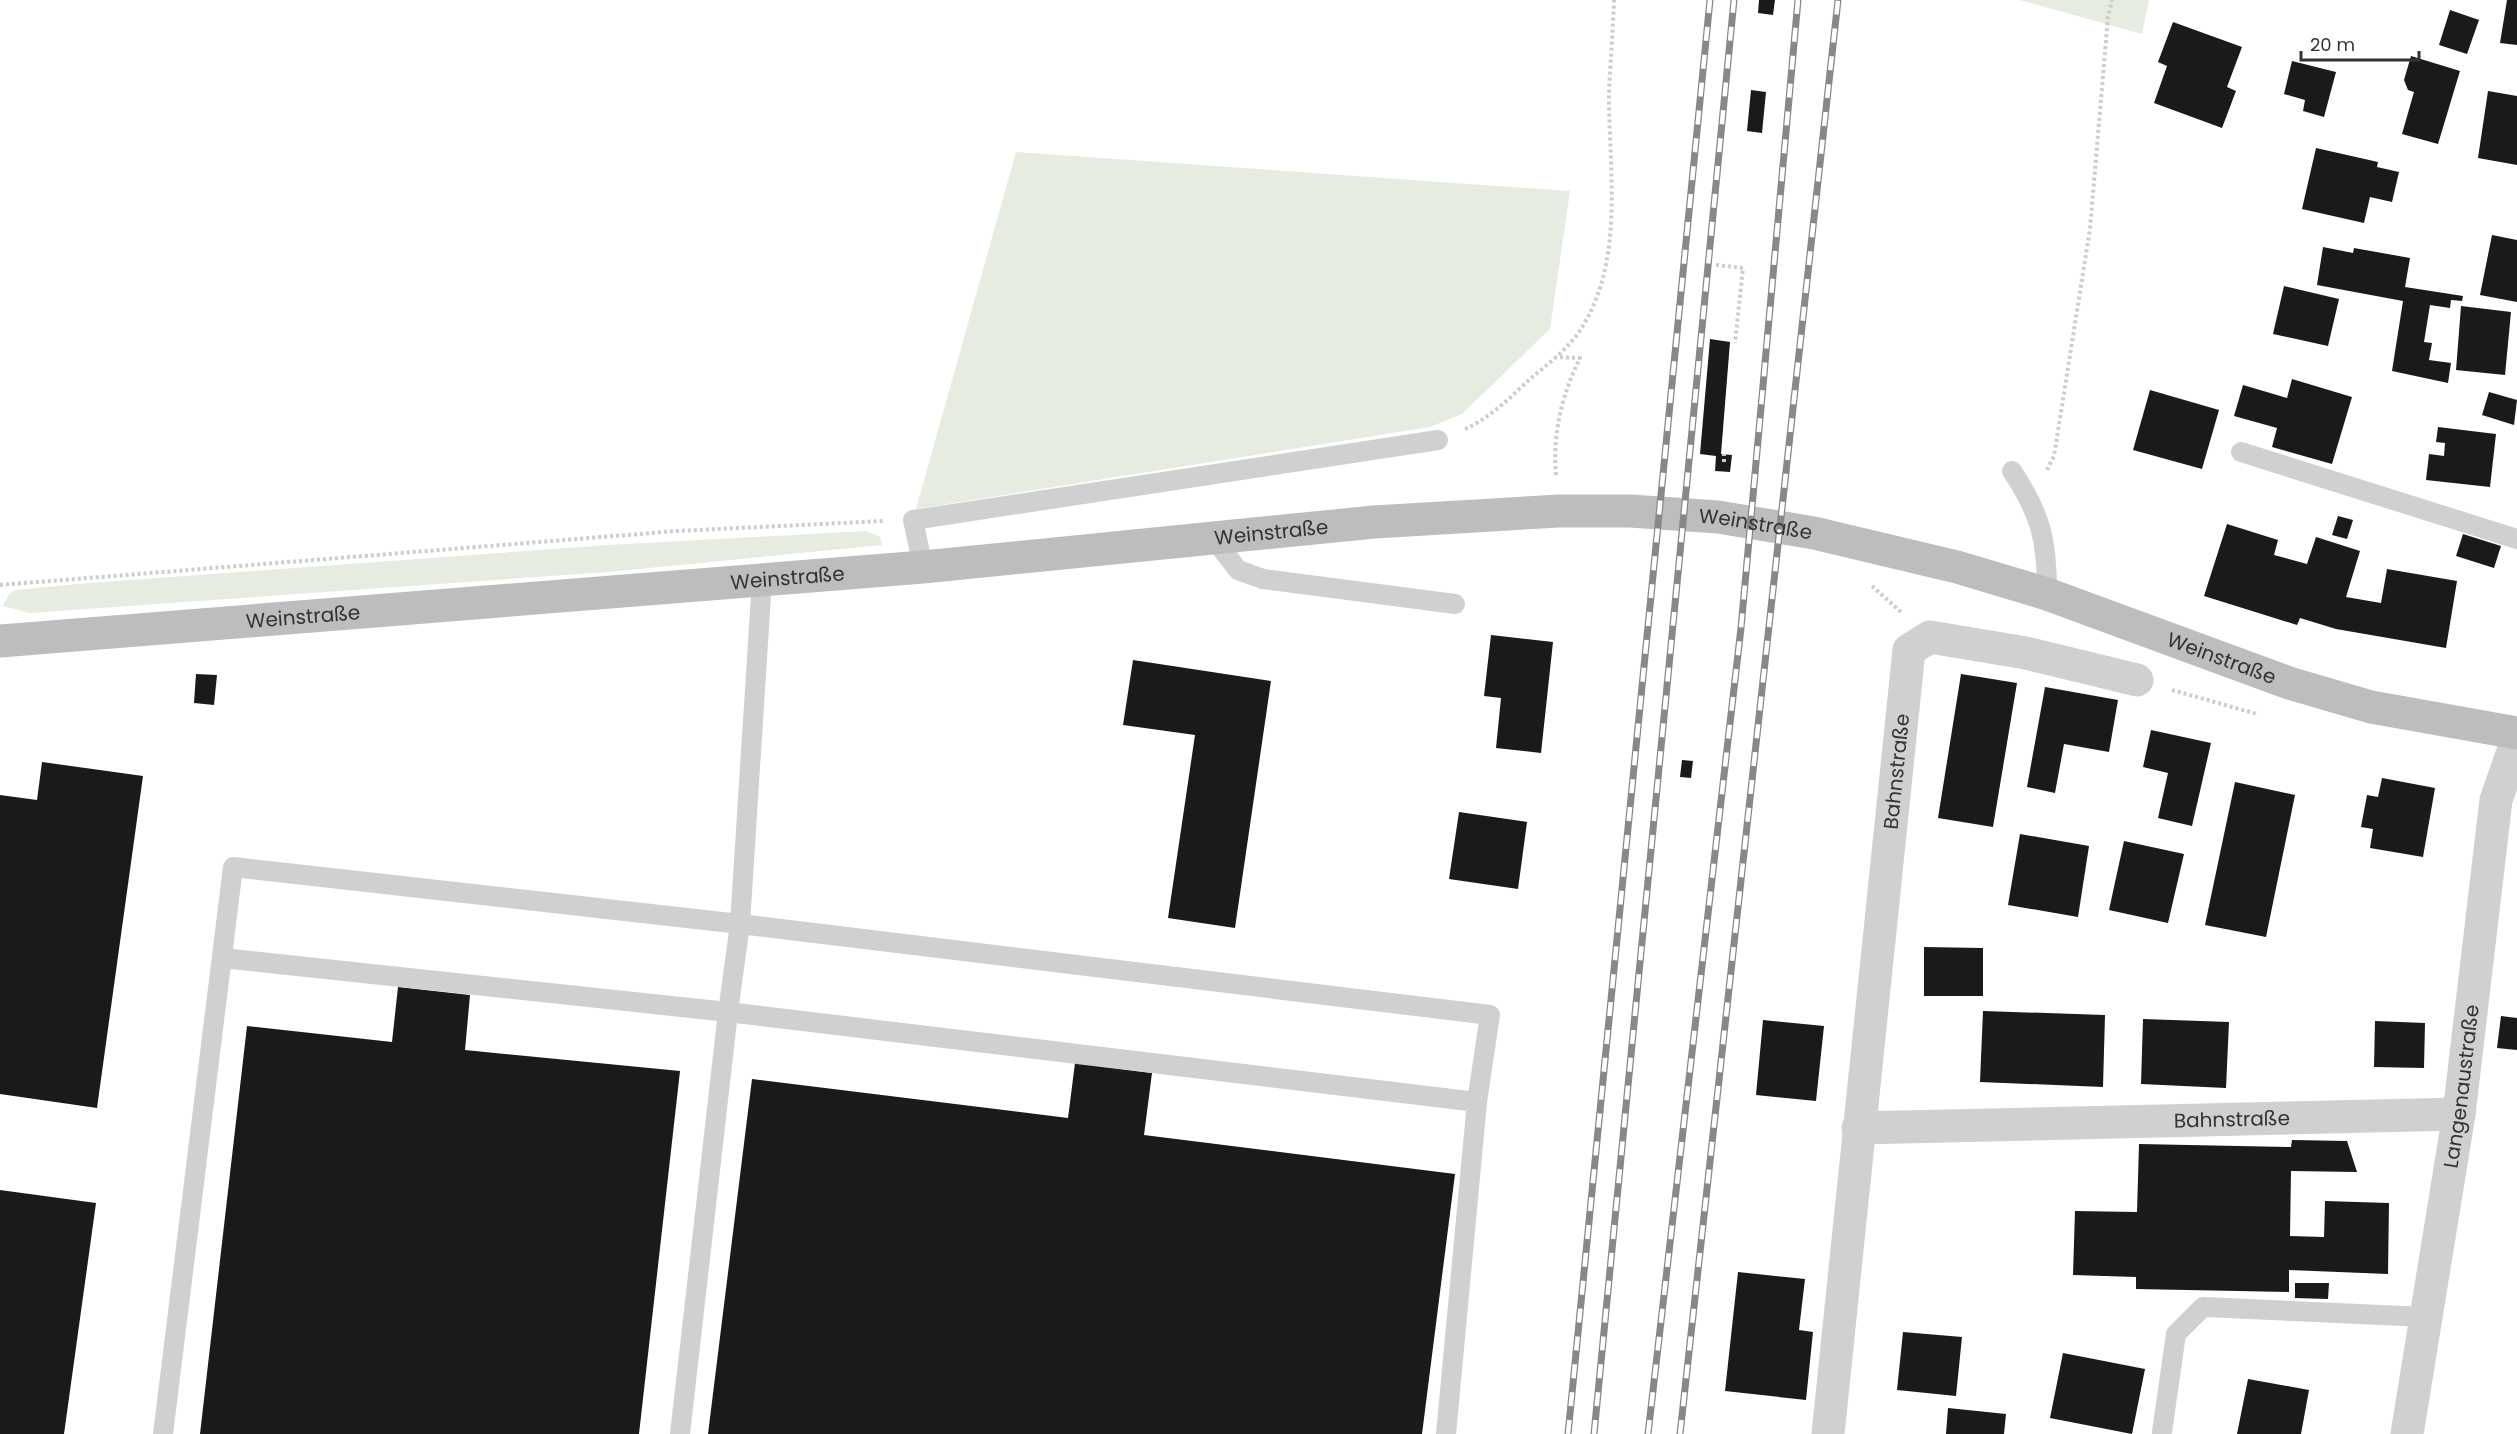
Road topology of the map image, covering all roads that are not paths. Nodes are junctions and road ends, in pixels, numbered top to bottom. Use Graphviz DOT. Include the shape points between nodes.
graph roads {
  1 [pos="1438,440"];
  2 [pos="2241,452"];
  3 [pos="2012,471"];
  4 [pos="1214,539"];
  5 [pos="2517,539"];
  6 [pos="923,567"];
  7 [pos="762,580"];
  8 [pos="2047,594"];
  9 [pos="1455,604"];
  10 [pos="0,641"];
  11 [pos="2137,680"];
  12 [pos="2517,733"];
  13 [pos="2517,740"];
  14 [pos="740,924"];
  15 [pos="222,958"];
  16 [pos="728,1012"];
  17 [pos="1477,1102"];
  18 [pos="2459,1114"];
  19 [pos="1858,1128"];
  20 [pos="2426,1317"];
  21 [pos="2162,1432"];
  22 [pos="163,1434"];
  23 [pos="680,1434"];
  24 [pos="1446,1434"];
  25 [pos="1828,1434"];
  26 [pos="2407,1434"];
  1 -- 6 [label="lane" via="914,520"];
  2 -- 5 [label="lane"];
  3 -- 8 [label="lane" via="2031,500 2047,552"];
  4 -- 6 [label="main road, Weinstraße"];
  4 -- 8 [label="main road, Weinstraße" via="1374,522 1559,511 1630,511 1718,518 1814,533 1958,567"];
  4 -- 9 [label="lane" via="1238,570 1263,579"];
  6 -- 7 [label="main road, Weinstraße"];
  7 -- 10 [label="main road, Weinstraße"];
  7 -- 14 [label="lane"];
  8 -- 12 [label="main road, Weinstraße" via="2289,683 2351,701"];
  11 -- 19 [label="street, Bahnstraße" via="2026,653 1930,637 1909,650"];
  13 -- 18 [label="street, Langenaustraße" via="2496,800"];
  14 -- 15 [label="lane" via="233,867"];
  14 -- 16 [label="lane"];
  14 -- 17 [label="lane" via="1490,1015"];
  15 -- 16 [label="lane"];
  15 -- 22 [label="lane"];
  16 -- 17 [label="lane"];
  16 -- 23 [label="lane"];
  17 -- 24 [label="lane"];
  18 -- 19 [label="street, Bahnstraße"];
  18 -- 20 [label="street, Langenaustraße"];
  19 -- 25 [label="street, Bahnstraße"];
  20 -- 21 [label="lane" via="2203,1307 2176,1334"];
  20 -- 26 [label="street, Langenaustraße"];
}
